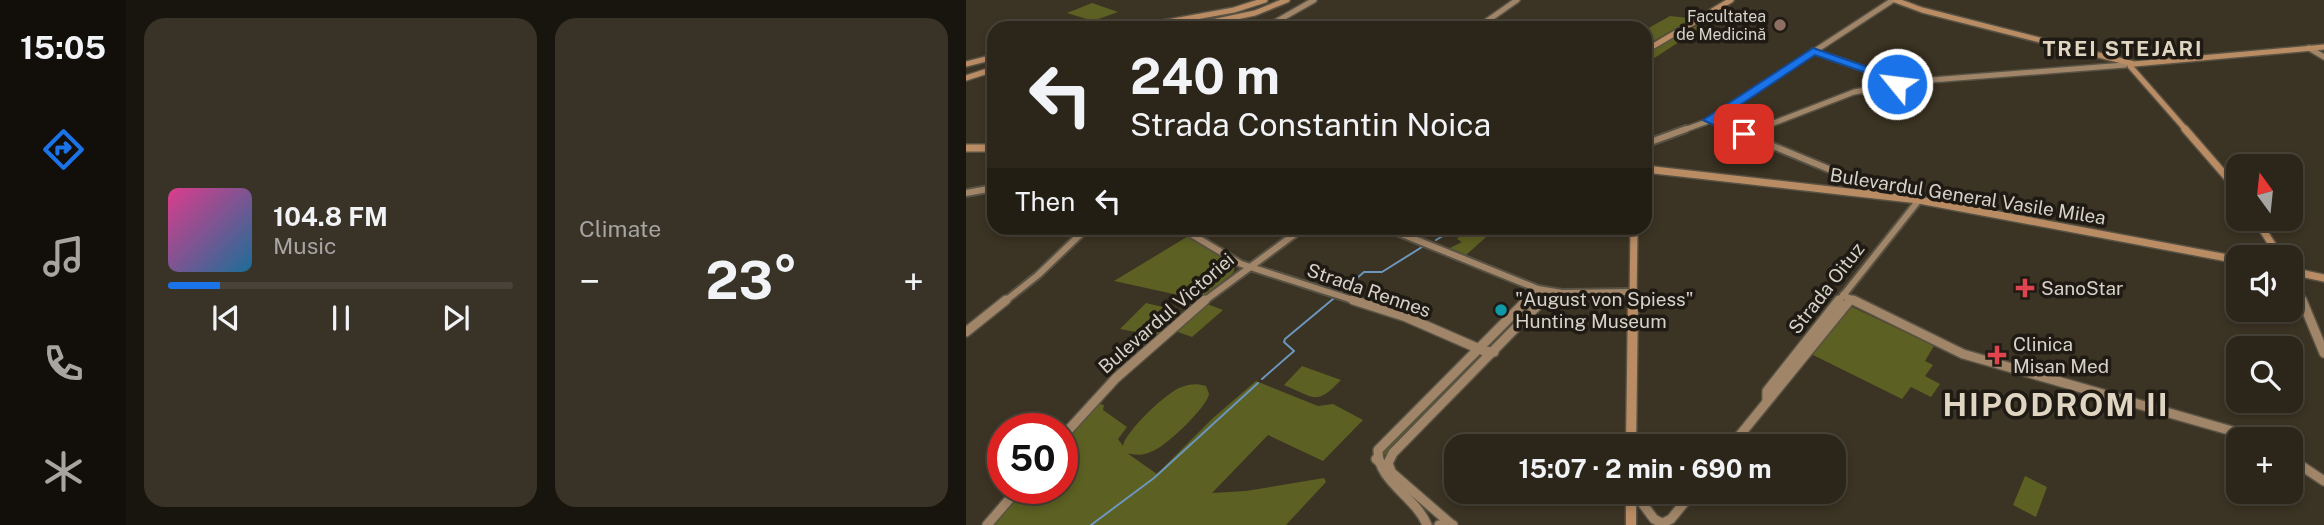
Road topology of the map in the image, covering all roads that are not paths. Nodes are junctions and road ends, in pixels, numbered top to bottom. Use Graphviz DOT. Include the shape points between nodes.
graph roads {
  1 [pos="1265,0"];
  2 [pos="1287,0"];
  3 [pos="1314,0"];
  4 [pos="1517,0"];
  5 [pos="1731,0"];
  6 [pos="1894,0"];
  7 [pos="1197,21"];
  8 [pos="1206,21"];
  9 [pos="1277,21"];
  10 [pos="1486,21"];
  11 [pos="1652,47"];
  12 [pos="2324,47"];
  13 [pos="2309,48"];
  14 [pos="1813,51"];
  15 [pos="2324,57"];
  16 [pos="987,59"];
  17 [pos="966,64"];
  18 [pos="2128,64"];
  19 [pos="987,71"];
  20 [pos="966,78"];
  21 [pos="1901,82"];
  22 [pos="1711,119"];
  23 [pos="1744,134"];
  24 [pos="1652,141"];
  25 [pos="966,148"];
  26 [pos="987,148"];
  27 [pos="1652,170"];
  28 [pos="2226,176"];
  29 [pos="987,189"];
  30 [pos="966,193"];
  31 [pos="1869,194"];
  32 [pos="1919,200"];
  33 [pos="1080,235"];
  34 [pos="1193,235"];
  35 [pos="1293,235"];
  36 [pos="1404,235"];
  37 [pos="1634,235"];
  38 [pos="2226,258"];
  39 [pos="1247,266"];
  40 [pos="2303,274"];
  41 [pos="2324,278"];
  42 [pos="1536,291"];
  43 [pos="1633,292"];
  44 [pos="1846,298"];
  45 [pos="2303,301"];
  46 [pos="966,332"];
  47 [pos="1479,348"];
  48 [pos="1494,352"];
  49 [pos="2324,353"];
  50 [pos="1078,419"];
  51 [pos="2226,429"];
  52 [pos="1631,434"];
  53 [pos="1741,434"];
  54 [pos="2303,467"];
  55 [pos="1389,473"];
  56 [pos="2324,481"];
  57 [pos="1005,504"];
  58 [pos="1632,504"];
  59 [pos="1642,504"];
  60 [pos="1683,504"];
  61 [pos="1668,523"];
  62 [pos="1453,524"];
  63 [pos="1631,524"];
  64 [pos="987,525"];
  65 [pos="1427,525"];
  66 [pos="1438,525"];
  1 -- 7 [label="main road"];
  2 -- 8 [label="main road" via="1255,13"];
  3 -- 9 [label="street"];
  4 -- 10 [label="street"];
  5 -- 11 [label="main road"];
  6 -- 14 [label="street"];
  6 -- 18 [label="main road"];
  12 -- 13 [label="main road"];
  13 -- 15 [label="street"];
  13 -- 18 [label="main road"];
  14 -- 21 [label="street"];
  14 -- 22 [label="street"];
  16 -- 17 [label="main road"];
  18 -- 21 [label="street"];
  18 -- 28 [label="main road"];
  19 -- 20 [label="main road"];
  21 -- 23 [label="street" via="1854,92"];
  22 -- 23 [label="street"];
  22 -- 24 [label="street"];
  23 -- 31 [label="street" via="1860,182"];
  25 -- 26 [label="main road"];
  27 -- 31 [label="main road, Bulevardul General Vasile Milea"];
  29 -- 30 [label="street"];
  31 -- 32 [label="main road, Bulevardul General Vasile Milea"];
  32 -- 38 [label="main road, Bulevardul General Vasile Milea"];
  32 -- 44 [label="street, Strada Oituz"];
  33 -- 46 [label="street"];
  34 -- 39 [label="street, Strada Rennes"];
  35 -- 39 [label="street, Bulevardul Victoriei"];
  36 -- 42 [label="street"];
  37 -- 43 [label="main road"];
  39 -- 47 [label="street, Strada Rennes" via="1406,317"];
  39 -- 50 [label="street, Bulevardul Victoriei" via="1116,377"];
  40 -- 41 [label="main road"];
  42 -- 43 [label="street"];
  42 -- 47 [label="street"];
  42 -- 48 [label="street" via="1545,298"];
  43 -- 52 [label="main road"];
  44 -- 51 [label="street" via="1963,354"];
  44 -- 53 [label="street, Strada Oituz"];
  45 -- 49 [label="street"];
  47 -- 48 [label="street, Strada Rennes"];
  47 -- 55 [label="street" via="1380,447 1372,461"];
  48 -- 55 [label="street" via="1393,453"];
  54 -- 56 [label="street"];
  55 -- 62 [label="street"];
  55 -- 65 [label="street" via="1419,503"];
  57 -- 64 [label="street"];
  58 -- 63 [label="main road"];
  59 -- 61 [label="street" via="1654,519"];
  60 -- 61 [label="street"];
  62 -- 66 [label="street"];
}
